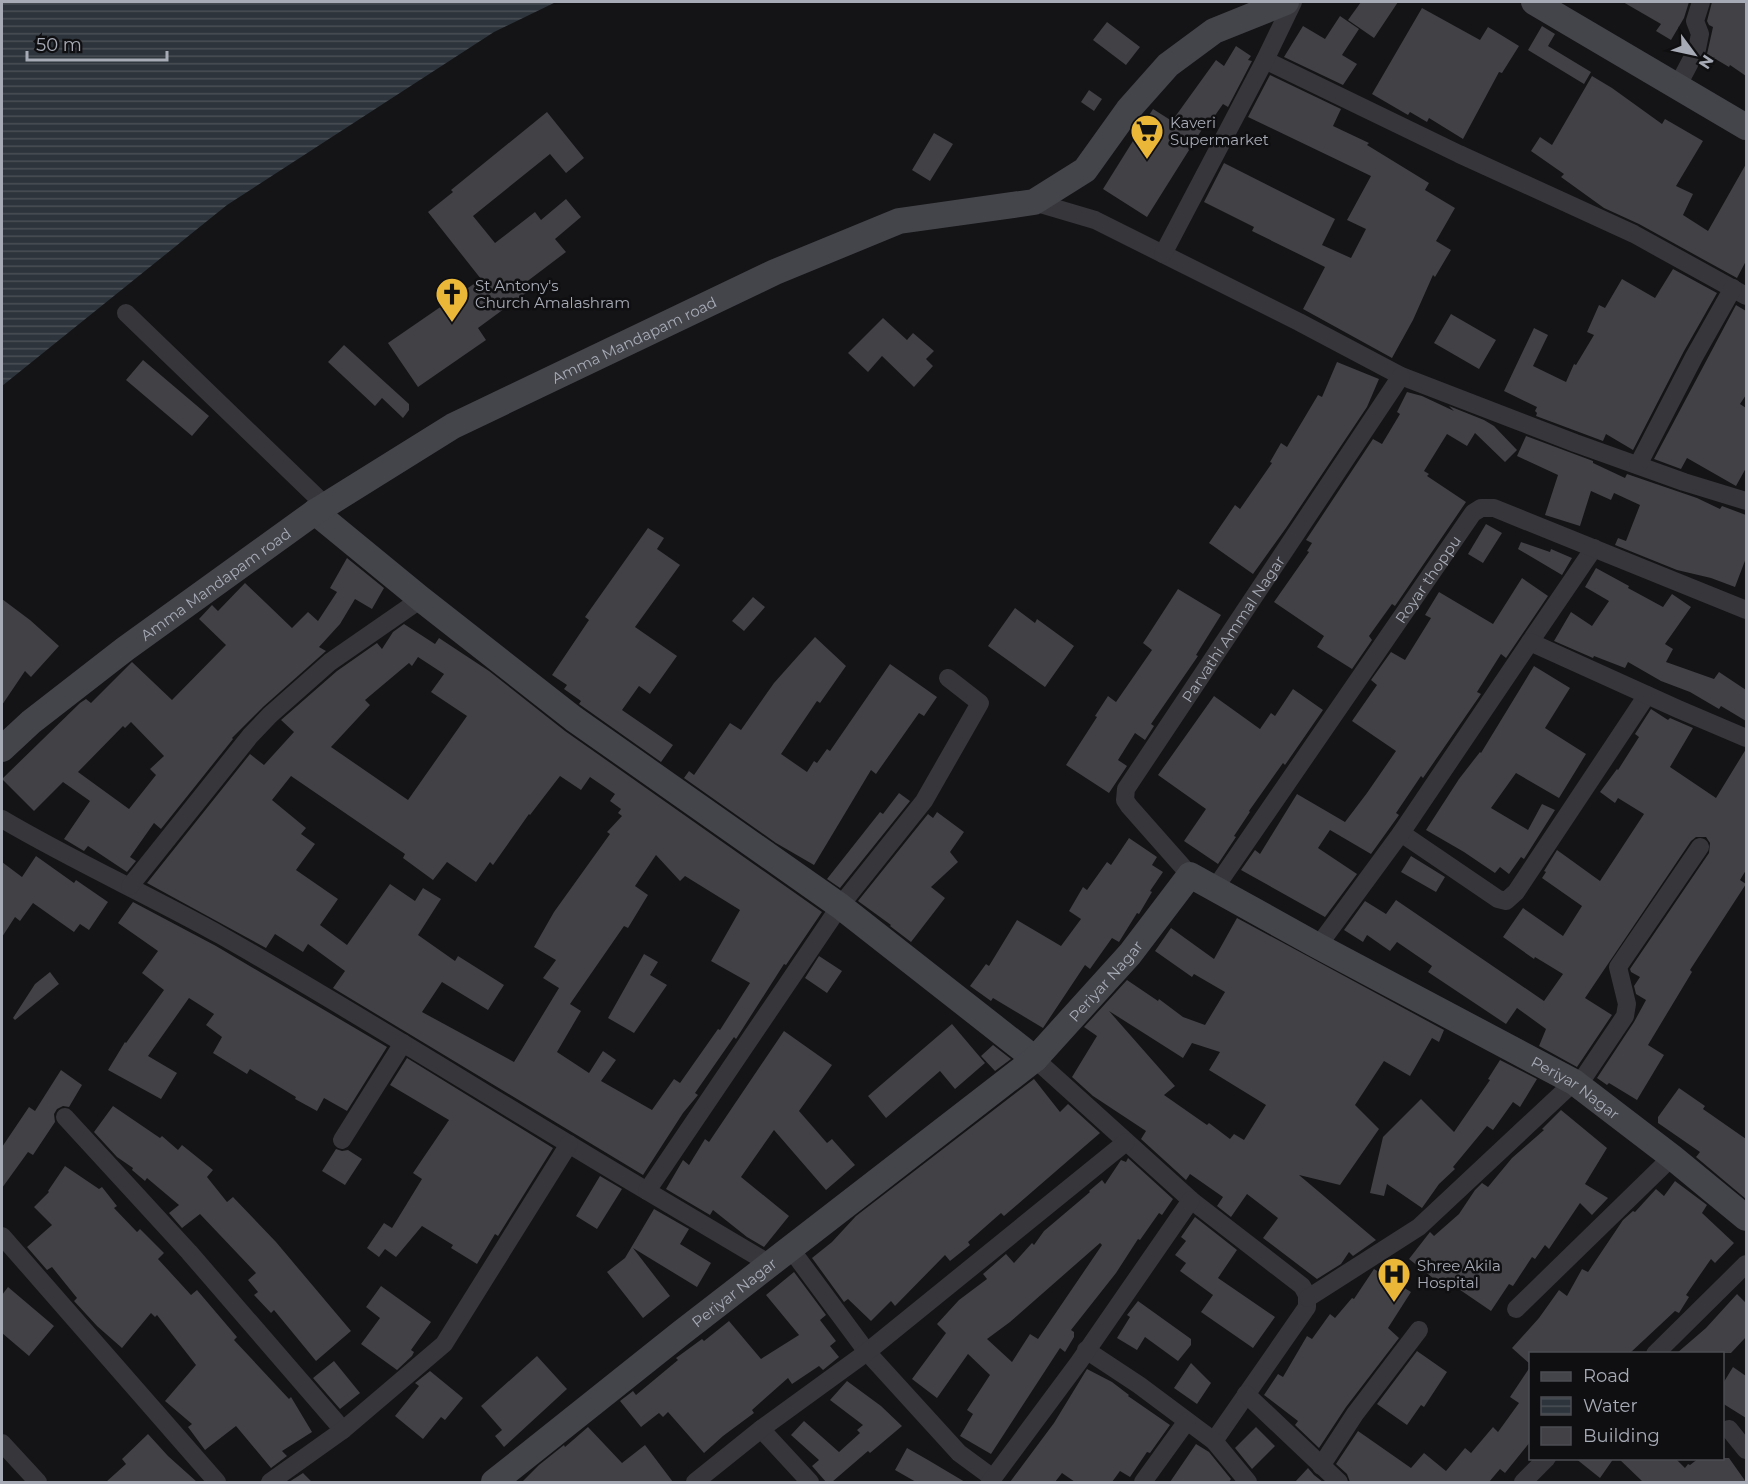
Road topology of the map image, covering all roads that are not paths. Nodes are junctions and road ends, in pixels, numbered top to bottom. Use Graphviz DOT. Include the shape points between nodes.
graph roads {
  1 [pos="1286,2"];
  2 [pos="1293,2"];
  3 [pos="1534,2"];
  4 [pos="1701,2"];
  5 [pos="1265,60"];
  6 [pos="1677,87"];
  7 [pos="1746,127"];
  8 [pos="1034,202"];
  9 [pos="1163,255"];
  10 [pos="1740,292"];
  11 [pos="126,313"];
  12 [pos="1401,376"];
  13 [pos="1638,465"];
  14 [pos="1746,501"];
  15 [pos="320,509"];
  16 [pos="1594,549"];
  17 [pos="421,599"];
  18 [pos="1746,609"];
  19 [pos="1530,642"];
  20 [pos="948,678"];
  21 [pos="1647,695"];
  22 [pos="1746,738"];
  23 [pos="2,749"];
  24 [pos="2,819"];
  25 [pos="1401,833"];
  26 [pos="1700,847"];
  27 [pos="1190,875"];
  28 [pos="130,886"];
  29 [pos="1215,888"];
  30 [pos="840,906"];
  31 [pos="1318,946"];
  32 [pos="403,1043"];
  33 [pos="1035,1059"];
  34 [pos="1576,1084"];
  35 [pos="65,1117"];
  36 [pos="342,1140"];
  37 [pos="1126,1142"];
  38 [pos="568,1144"];
  39 [pos="1672,1157"];
  40 [pos="646,1191"];
  41 [pos="1191,1200"];
  42 [pos="1746,1218"];
  43 [pos="2,1236"];
  44 [pos="790,1248"];
  45 [pos="770,1264"];
  46 [pos="1746,1264"];
  47 [pos="1308,1298"];
  48 [pos="1516,1310"];
  49 [pos="1419,1330"];
  50 [pos="1086,1350"];
  51 [pos="867,1352"];
  52 [pos="1656,1352"];
  53 [pos="1246,1394"];
  54 [pos="1187,1421"];
  55 [pos="760,1429"];
  56 [pos="1729,1429"];
  57 [pos="343,1430"];
  58 [pos="1214,1441"];
  59 [pos="2,1443"];
  60 [pos="1746,1450"];
  61 [pos="1545,1460"];
  62 [pos="1322,1466"];
  63 [pos="991,1480"];
  64 [pos="38,1482"];
  65 [pos="217,1482"];
  66 [pos="270,1482"];
  67 [pos="494,1482"];
  68 [pos="695,1482"];
  69 [pos="810,1482"];
  70 [pos="1143,1482"];
  71 [pos="1248,1482"];
  72 [pos="1339,1482"];
  73 [pos="1523,1482"];
  1 -- 8 [label="street, Amma Mandapam road" via="1214,30 1168,65 1128,110 1085,170"];
  2 -- 5 [label="street"];
  3 -- 6 [label="street"];
  4 -- 6 [label="street" via="1695,21 1700,34 1697,49"];
  5 -- 9 [label="street"];
  5 -- 10 [label="street" via="1634,234"];
  6 -- 7 [label="street"];
  8 -- 9 [label="street" via="1095,220"];
  8 -- 15 [label="street, Amma Mandapam road" via="899,221 775,272 453,426"];
  9 -- 12 [label="street"];
  10 -- 13 [label="street" via="1694,357"];
  11 -- 15 [label="street"];
  12 -- 13 [label="street"];
  12 -- 27 [label="street, Parvathi Ammal Nagar" via="1126,789 1125,800"];
  13 -- 14 [label="street"];
  15 -- 17 [label="street"];
  15 -- 23 [label="street, Amma Mandapam road" via="125,649"];
  16 -- 18 [label="street, Royar thoppu"];
  16 -- 19 [label="street"];
  16 -- 29 [label="street, Royar thoppu" via="1494,508 1481,508 1473,513"];
  17 -- 28 [label="street" via="330,662 270,715"];
  17 -- 30 [label="street" via="574,718"];
  19 -- 21 [label="street"];
  19 -- 25 [label="street"];
  20 -- 30 [label="street" via="980,703 924,801"];
  21 -- 22 [label="street"];
  21 -- 25 [label="street" via="1516,892 1506,900 1496,899"];
  24 -- 28 [label="street" via="57,852"];
  25 -- 31 [label="street"];
  26 -- 34 [label="street" via="1618,967 1627,1004 1625,1016"];
  27 -- 29 [label="street, Periyar Nagar"];
  27 -- 33 [label="street, Periyar Nagar" via="1130,954"];
  28 -- 32 [label="street"];
  29 -- 31 [label="street, Periyar Nagar"];
  30 -- 33 [label="street"];
  30 -- 40 [label="street"];
  31 -- 34 [label="street, Periyar Nagar"];
  32 -- 36 [label="street"];
  32 -- 38 [label="street"];
  33 -- 37 [label="street"];
  33 -- 44 [label="street, Periyar Nagar"];
  34 -- 39 [label="street, Periyar Nagar"];
  34 -- 47 [label="street" via="1419,1227"];
  35 -- 57 [label="street" via="189,1252"];
  37 -- 41 [label="street"];
  37 -- 51 [label="street"];
  38 -- 40 [label="street"];
  38 -- 57 [label="street" via="447,1341"];
  39 -- 42 [label="street, Periyar Nagar"];
  39 -- 48 [label="street"];
  40 -- 45 [label="street"];
  41 -- 47 [label="street" via="1302,1286"];
  41 -- 50 [label="street"];
  43 -- 65 [label="street"];
  44 -- 45 [label="street, Periyar Nagar"];
  44 -- 51 [label="street"];
  45 -- 67 [label="street, Periyar Nagar"];
  46 -- 52 [label="street"];
  47 -- 53 [label="street" via="1307,1306"];
  49 -- 62 [label="street" via="1355,1414"];
  50 -- 54 [label="street"];
  50 -- 63 [label="street"];
  51 -- 55 [label="street"];
  51 -- 63 [label="street" via="959,1453"];
  53 -- 58 [label="street"];
  53 -- 62 [label="street"];
  54 -- 58 [label="street"];
  54 -- 70 [label="street"];
  55 -- 68 [label="street"];
  55 -- 69 [label="street"];
  56 -- 60 [label="street"];
  57 -- 66 [label="street"];
  58 -- 71 [label="street"];
  59 -- 64 [label="street"];
  61 -- 73 [label="street"];
  62 -- 72 [label="street"];
}
